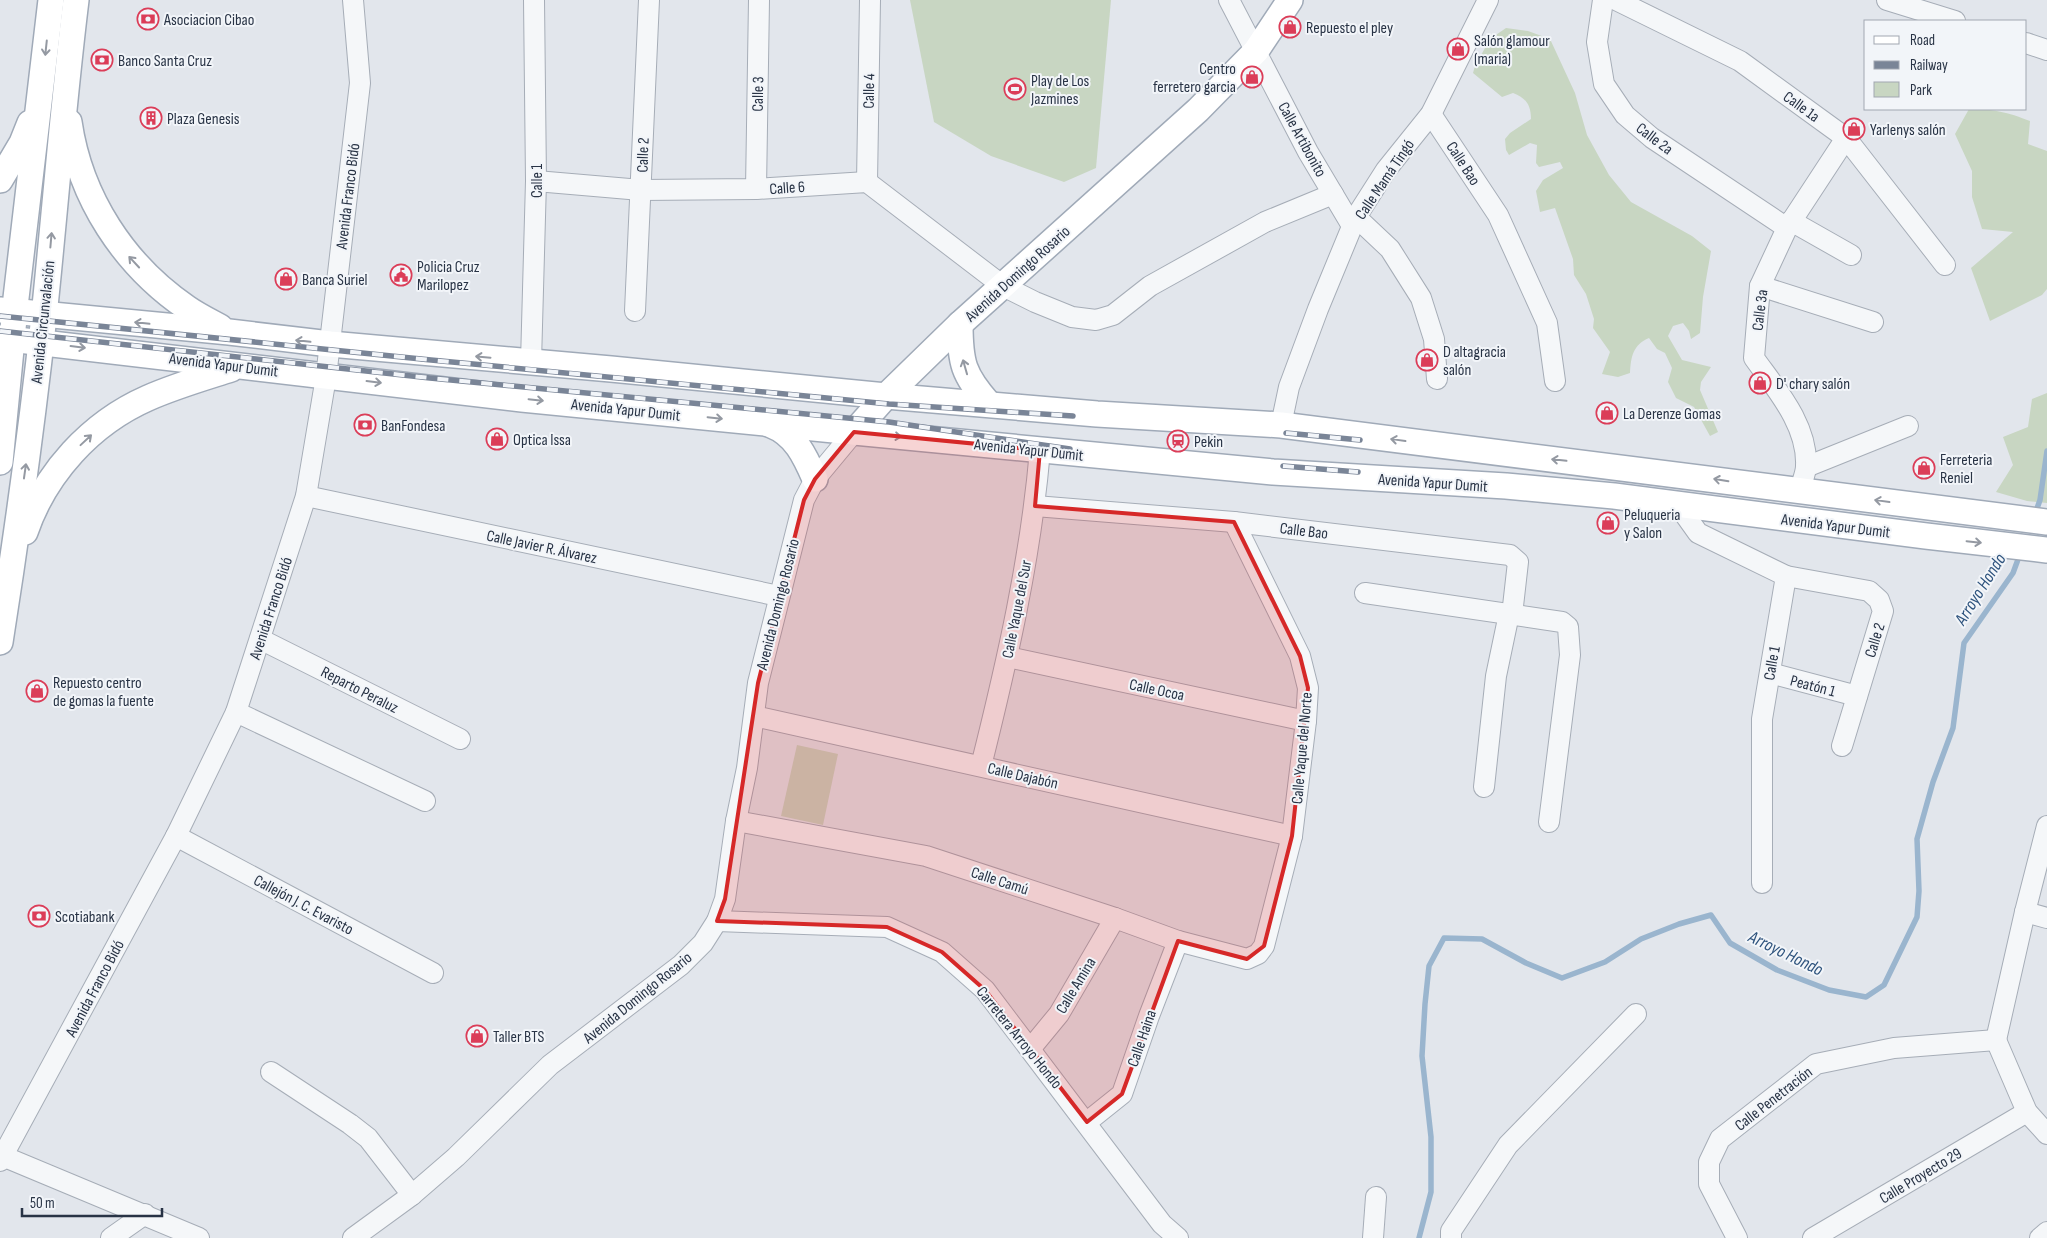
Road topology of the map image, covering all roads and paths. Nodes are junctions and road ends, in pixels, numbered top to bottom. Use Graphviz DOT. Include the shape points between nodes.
graph roads {
  1 [pos="51,0"];
  2 [pos="76,0"];
  3 [pos="353,0"];
  4 [pos="534,0"];
  5 [pos="648,0"];
  6 [pos="758,0"];
  7 [pos="870,0"];
  8 [pos="1229,0"];
  9 [pos="1290,0"];
  10 [pos="1488,0"];
  11 [pos="1603,0"];
  12 [pos="1616,0"];
  13 [pos="1887,0"];
  14 [pos="1930,6"];
  15 [pos="1953,20"];
  16 [pos="2027,43"];
  17 [pos="2047,50"];
  18 [pos="1256,51"];
  19 [pos="53,93"];
  20 [pos="1431,114"];
  21 [pos="1846,138"];
  22 [pos="0,180"];
  23 [pos="536,181"];
  24 [pos="867,182"];
  25 [pos="756,189"];
  26 [pos="641,190"];
  27 [pos="1333,194"];
  28 [pos="1354,222"];
  29 [pos="1789,224"];
  30 [pos="1851,255"];
  31 [pos="1945,265"];
  32 [pos="1003,286"];
  33 [pos="1760,286"];
  34 [pos="8,310"];
  35 [pos="635,311"];
  36 [pos="44,314"];
  37 [pos="1873,322"];
  38 [pos="960,324"];
  39 [pos="229,332"];
  40 [pos="6,338"];
  41 [pos="41,342"];
  42 [pos="330,344"];
  43 [pos="531,362"];
  44 [pos="238,366"];
  45 [pos="326,377"];
  46 [pos="1436,379"];
  47 [pos="1555,381"];
  48 [pos="886,396"];
  49 [pos="989,404"];
  50 [pos="764,423"];
  51 [pos="1281,424"];
  52 [pos="1908,426"];
  53 [pos="854,432"];
  54 [pos="1040,450"];
  55 [pos="0,462"];
  56 [pos="1803,478"];
  57 [pos="815,479"];
  58 [pos="306,496"];
  59 [pos="1678,505"];
  60 [pos="1035,506"];
  61 [pos="1234,522"];
  62 [pos="2047,522"];
  63 [pos="2047,550"];
  64 [pos="11,572"];
  65 [pos="1786,576"];
  66 [pos="1364,593"];
  67 [pos="779,596"];
  68 [pos="1510,614"];
  69 [pos="260,640"];
  70 [pos="0,642"];
  71 [pos="1008,657"];
  72 [pos="1770,673"];
  73 [pos="1857,696"];
  74 [pos="236,712"];
  75 [pos="754,716"];
  76 [pos="1306,721"];
  77 [pos="460,739"];
  78 [pos="1842,746"];
  79 [pos="980,766"];
  80 [pos="1484,787"];
  81 [pos="425,801"];
  82 [pos="736,821"];
  83 [pos="1549,822"];
  84 [pos="2047,826"];
  85 [pos="176,836"];
  86 [pos="1292,836"];
  87 [pos="1762,883"];
  88 [pos="2025,912"];
  89 [pos="1115,918"];
  90 [pos="2047,918"];
  91 [pos="718,921"];
  92 [pos="1178,941"];
  93 [pos="1258,954"];
  94 [pos="433,972"];
  95 [pos="1636,1014"];
  96 [pos="1996,1040"];
  97 [pos="1031,1048"];
  98 [pos="271,1072"];
  99 [pos="2027,1112"];
  100 [pos="1087,1122"];
  101 [pos="2047,1134"];
  102 [pos="1,1157"];
  103 [pos="412,1195"];
  104 [pos="1376,1197"];
  105 [pos="145,1214"];
  106 [pos="2047,1232"];
  107 [pos="111,1238"];
  108 [pos="199,1238"];
  109 [pos="353,1238"];
  110 [pos="1178,1238"];
  111 [pos="1372,1238"];
  112 [pos="1451,1238"];
  113 [pos="1737,1238"];
  114 [pos="1813,1238"];
  115 [pos="2040,1238"];
  1 -- 19 [label="main road, Avenida Circunvalación, one-way"];
  2 -- 19 [label="main road, Avenida Circunvalación"];
  3 -- 42 [label="street, Avenida Franco Bidó" via="360,83"];
  4 -- 23 [label="street, Calle 1"];
  5 -- 26 [label="street, Calle 2"];
  6 -- 25 [label="street, Calle 3"];
  7 -- 24 [label="street, Calle 4"];
  8 -- 18 [label="street, Calle Artibonito"];
  9 -- 18 [label="main road, Avenida Domingo Rosario"];
  10 -- 20 [label="street, Calle Mamá Tingó"];
  11 -- 29 [label="street, Calle 2a" via="1597,42 1604,84 1625,115 1652,138"];
  12 -- 21 [label="street, Calle 1a" via="1740,62"];
  13 -- 14 [label="street"];
  14 -- 15 [label="street"];
  16 -- 17 [label="street"];
  18 -- 27 [label="street, Calle Artibonito"];
  18 -- 32 [label="main road, Avenida Domingo Rosario" via="1198,110"];
  19 -- 22 [label="main road"];
  19 -- 34 [label="main road, Avenida Circunvalación"];
  36 -- 19 [label="main road, Avenida Circunvalación, one-way"];
  39 -- 19 [label="main road, one-way" via="188,309 152,281 123,250 96,208 79,169 70,128"];
  20 -- 28 [label="street, Calle Mamá Tingó" via="1386,170"];
  20 -- 47 [label="street, Calle Bao" via="1498,215 1547,322"];
  21 -- 29 [label="street, Calle 3a"];
  21 -- 31 [label="street, Calle 1a"];
  23 -- 26 [label="street, Calle 6"];
  23 -- 43 [label="street, Calle 1"];
  24 -- 25 [label="street, Calle 6"];
  24 -- 32 [label="street"];
  25 -- 26 [label="street, Calle 6"];
  26 -- 35 [label="street, Calle 2"];
  27 -- 28 [label="street, Calle Artibonito"];
  27 -- 32 [label="street" via="1265,222 1150,286 1113,315 1096,320 1072,317"];
  28 -- 46 [label="street, Calle Artibonito" via="1390,249 1421,298 1434,339"];
  28 -- 51 [label="street, Calle Mamá Tingó" via="1318,309 1290,387"];
  29 -- 30 [label="street, Calle 2a"];
  29 -- 33 [label="street, Calle 3a"];
  32 -- 38 [label="main road, Avenida Domingo Rosario"];
  33 -- 37 [label="street"];
  33 -- 56 [label="street, Calle 3a" via="1754,358 1784,398 1802,437"];
  34 -- 36 [label="main road, Avenida Yapur Dumit"];
  34 -- 40 [label="main road, Avenida Circunvalación"];
  39 -- 36 [label="main road, Avenida Yapur Dumit, one-way"];
  36 -- 41 [label="main road, Avenida Circunvalación"];
  38 -- 48 [label="main road, Avenida Domingo Rosario"];
  49 -- 38 [label="main road, one-way" via="966,373 960,350"];
  42 -- 39 [label="main road, Avenida Yapur Dumit, one-way"];
  40 -- 41 [label="main road, Avenida Yapur Dumit"];
  40 -- 55 [label="main road, Avenida Circunvalación"];
  41 -- 44 [label="main road, Avenida Yapur Dumit, one-way"];
  64 -- 41 [label="main road, Avenida Circunvalación, one-way"];
  43 -- 42 [label="main road, Avenida Yapur Dumit, one-way"];
  42 -- 45 [label="street, Avenida Franco Bidó"];
  43 -- 48 [label="main road, Avenida Yapur Dumit"];
  44 -- 45 [label="main road, Avenida Yapur Dumit"];
  64 -- 44 [label="main road, one-way" via="32,512 56,471 86,439 116,415 148,398"];
  45 -- 50 [label="main road, Avenida Yapur Dumit, one-way"];
  45 -- 58 [label="street, Avenida Franco Bidó"];
  48 -- 49 [label="main road, Avenida Yapur Dumit"];
  48 -- 53 [label="main road, Avenida Domingo Rosario"];
  49 -- 51 [label="main road, Avenida Yapur Dumit" via="1098,414"];
  50 -- 53 [label="main road, Avenida Yapur Dumit"];
  50 -- 57 [label="main road" via="781,429 793,439 806,457"];
  56 -- 51 [label="main road, Avenida Yapur Dumit, one-way" via="1509,455"];
  52 -- 56 [label="street"];
  53 -- 54 [label="main road, Avenida Yapur Dumit, one-way"];
  53 -- 57 [label="street, Avenida Domingo Rosario"];
  54 -- 59 [label="main road, Avenida Yapur Dumit" via="1273,472 1506,486"];
  54 -- 60 [label="street, Calle Yaque del Sur"];
  62 -- 56 [label="main road, Avenida Yapur Dumit, one-way" via="1930,508"];
  57 -- 67 [label="street, Avenida Domingo Rosario" via="804,500"];
  58 -- 67 [label="street, Calle Javier R. Álvarez"];
  58 -- 69 [label="street, Avenida Franco Bidó"];
  59 -- 63 [label="main road, Avenida Yapur Dumit, one-way"];
  59 -- 65 [label="street" via="1698,533"];
  60 -- 61 [label="street, Calle Bao"];
  60 -- 71 [label="street, Calle Yaque del Sur"];
  61 -- 68 [label="street, Calle Bao" via="1510,555 1518,562"];
  61 -- 76 [label="street, Calle Yaque del Norte" via="1300,656 1308,688"];
  64 -- 70 [label="main road, Avenida Circunvalación"];
  65 -- 72 [label="street, Calle 1"];
  65 -- 73 [label="street, Calle 2" via="1869,591 1879,600 1883,611"];
  66 -- 68 [label="street"];
  67 -- 75 [label="street, Avenida Domingo Rosario" via="758,684"];
  68 -- 80 [label="street" via="1496,676"];
  68 -- 83 [label="street" via="1562,622 1568,627 1570,655"];
  69 -- 74 [label="street, Avenida Franco Bidó"];
  69 -- 77 [label="street, Reparto Peraluz"];
  71 -- 76 [label="street, Calle Ocoa"];
  71 -- 79 [label="street, Calle Yaque del Sur"];
  72 -- 73 [label="street, Peatón 1"];
  72 -- 87 [label="street, Calle 1" via="1762,719"];
  73 -- 78 [label="street, Calle 2"];
  74 -- 81 [label="street"];
  74 -- 85 [label="street, Avenida Franco Bidó"];
  75 -- 79 [label="street, Calle Dajabón"];
  75 -- 82 [label="street, Avenida Domingo Rosario"];
  76 -- 86 [label="street, Calle Yaque del Norte"];
  79 -- 86 [label="street, Calle Dajabón"];
  82 -- 89 [label="street, Calle Camú" via="926,856"];
  82 -- 91 [label="street, Avenida Domingo Rosario" via="725,899"];
  84 -- 88 [label="street"];
  85 -- 94 [label="street, Callejón J. C. Evaristo"];
  85 -- 102 [label="street, Avenida Franco Bidó"];
  86 -- 93 [label="street, Calle Yaque del Norte" via="1264,946"];
  88 -- 90 [label="street"];
  88 -- 96 [label="street"];
  89 -- 92 [label="street, Calle Camú"];
  89 -- 97 [label="street, Calle Amina" via="1059,1014"];
  91 -- 97 [label="street, Carretera Arroyo Hondo" via="887,926 942,952 985,990"];
  91 -- 103 [label="street, Avenida Domingo Rosario" via="704,943 681,965 550,1066"];
  92 -- 93 [label="street, Calle Camú" via="1247,959"];
  92 -- 100 [label="street, Calle Haina" via="1122,1094"];
  95 -- 112 [label="street" via="1508,1145 1451,1231"];
  96 -- 99 [label="street"];
  96 -- 113 [label="street, Calle Penetración" via="1894,1048 1816,1064 1720,1139 1709,1162 1709,1184"];
  97 -- 100 [label="street, Carretera Arroyo Hondo"];
  98 -- 103 [label="street" via="368,1138"];
  99 -- 101 [label="street"];
  99 -- 114 [label="street, Calle Proyecto 29"];
  100 -- 110 [label="street, Carretera Arroyo Hondo" via="1162,1224"];
  102 -- 105 [label="street"];
  103 -- 109 [label="street, Avenida Domingo Rosario"];
  104 -- 111 [label="street"];
  105 -- 107 [label="street"];
  105 -- 108 [label="street"];
  106 -- 115 [label="street"];
}
